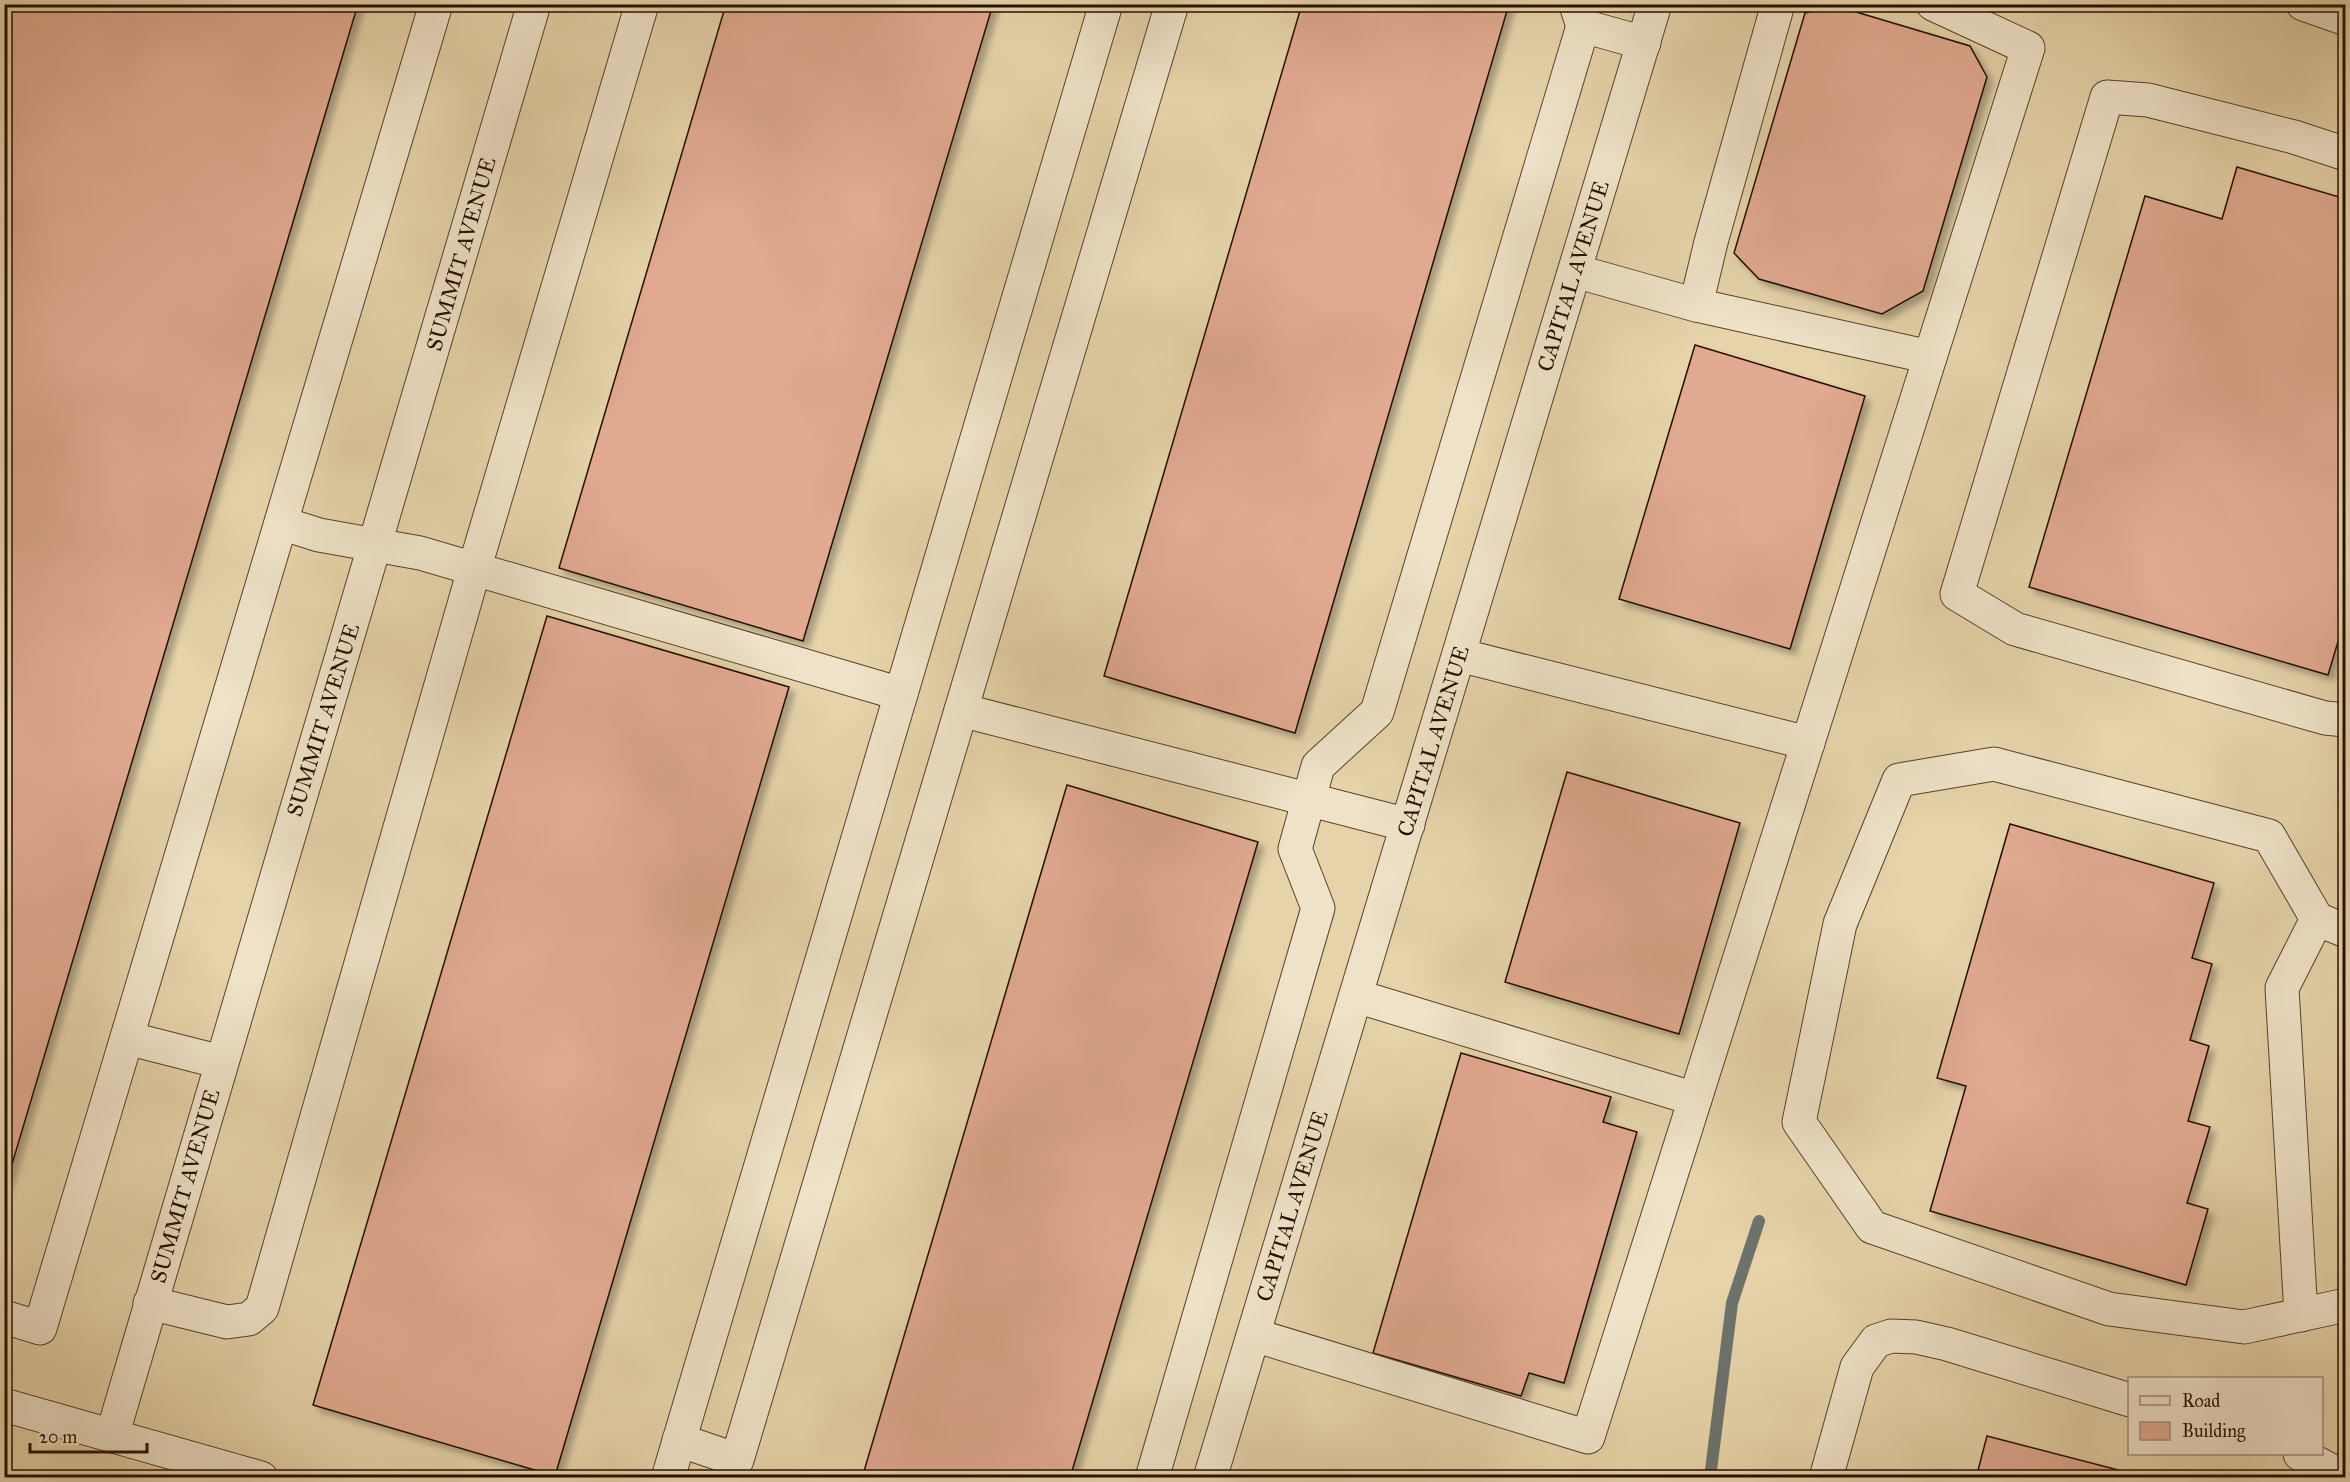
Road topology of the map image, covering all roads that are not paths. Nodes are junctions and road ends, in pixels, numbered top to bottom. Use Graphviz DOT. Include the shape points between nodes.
graph roads {
  1 [pos="436,4"];
  2 [pos="534,4"];
  3 [pos="642,4"];
  4 [pos="1106,4"];
  5 [pos="1172,4"];
  6 [pos="1655,4"];
  7 [pos="1778,4"];
  8 [pos="1933,4"];
  9 [pos="2303,4"];
  10 [pos="1579,15"];
  11 [pos="2346,20"];
  12 [pos="1644,42"];
  13 [pos="2346,154"];
  14 [pos="1575,271"];
  15 [pos="1695,305"];
  16 [pos="1930,357"];
  17 [pos="281,523"];
  18 [pos="375,546"];
  19 [pos="474,570"];
  20 [pos="1458,655"];
  21 [pos="901,694"];
  22 [pos="961,710"];
  23 [pos="2346,720"];
  24 [pos="1808,744"];
  25 [pos="1309,800"];
  26 [pos="1408,825"];
  27 [pos="2331,925"];
  28 [pos="1356,996"];
  29 [pos="127,1038"];
  30 [pos="221,1062"];
  31 [pos="1695,1099"];
  32 [pos="150,1303"];
  33 [pos="2346,1305"];
  34 [pos="2301,1315"];
  35 [pos="4,1317"];
  36 [pos="1254,1335"];
  37 [pos="2128,1399"];
  38 [pos="4,1405"];
  39 [pos="111,1436"];
  40 [pos="679,1440"];
  41 [pos="2302,1455"];
  42 [pos="168,1465"];
  43 [pos="261,1478"];
  44 [pos="668,1478"];
  45 [pos="1152,1478"];
  46 [pos="1210,1478"];
  47 [pos="1826,1478"];
  48 [pos="2345,1478"];
  1 -- 17 [label="street"];
  2 -- 18 [label="street, SUMMIT AVENUE"];
  3 -- 19 [label="street"];
  4 -- 21 [label="street"];
  5 -- 22 [label="street"];
  6 -- 12 [label="street, CAPITAL AVENUE"];
  7 -- 15 [label="street"];
  8 -- 16 [label="street" via="2028,48"];
  9 -- 11 [label="street"];
  10 -- 12 [label="street"];
  10 -- 25 [label="street" via="1377,712 1318,766"];
  12 -- 14 [label="street, CAPITAL AVENUE"];
  13 -- 23 [label="street" via="2148,100 2107,97 1957,594 2015,629 2325,718"];
  14 -- 15 [label="street"];
  14 -- 20 [label="street, CAPITAL AVENUE"];
  15 -- 16 [label="street"];
  16 -- 24 [label="street"];
  17 -- 18 [label="street"];
  17 -- 29 [label="street"];
  18 -- 19 [label="street" via="420,553"];
  18 -- 30 [label="street, SUMMIT AVENUE"];
  19 -- 21 [label="street"];
  19 -- 32 [label="street" via="262,1308 249,1319 227,1322"];
  20 -- 24 [label="street"];
  20 -- 26 [label="street, CAPITAL AVENUE"];
  21 -- 40 [label="street"];
  22 -- 25 [label="street"];
  22 -- 40 [label="street" via="737,1460"];
  24 -- 31 [label="street"];
  25 -- 26 [label="street"];
  25 -- 45 [label="street" via="1295,849 1318,908"];
  26 -- 28 [label="street, CAPITAL AVENUE"];
  27 -- 34 [label="street" via="2282,988"];
  27 -- 34 [label="street" via="2269,836 1994,764 1899,780 1840,924 1799,1122 1872,1227 2109,1309 2244,1327"];
  28 -- 31 [label="street"];
  28 -- 36 [label="street, CAPITAL AVENUE"];
  29 -- 30 [label="street"];
  29 -- 35 [label="street" via="40,1328"];
  30 -- 32 [label="street, SUMMIT AVENUE"];
  31 -- 36 [label="street" via="1588,1437"];
  32 -- 39 [label="street, SUMMIT AVENUE"];
  33 -- 34 [label="street"];
  36 -- 46 [label="street, CAPITAL AVENUE"];
  37 -- 47 [label="street" via="1947,1344 1916,1336 1891,1336 1876,1341 1857,1367"];
  38 -- 39 [label="street"];
  39 -- 42 [label="street"];
  40 -- 44 [label="street"];
  41 -- 48 [label="street"];
  42 -- 43 [label="street"];
}
